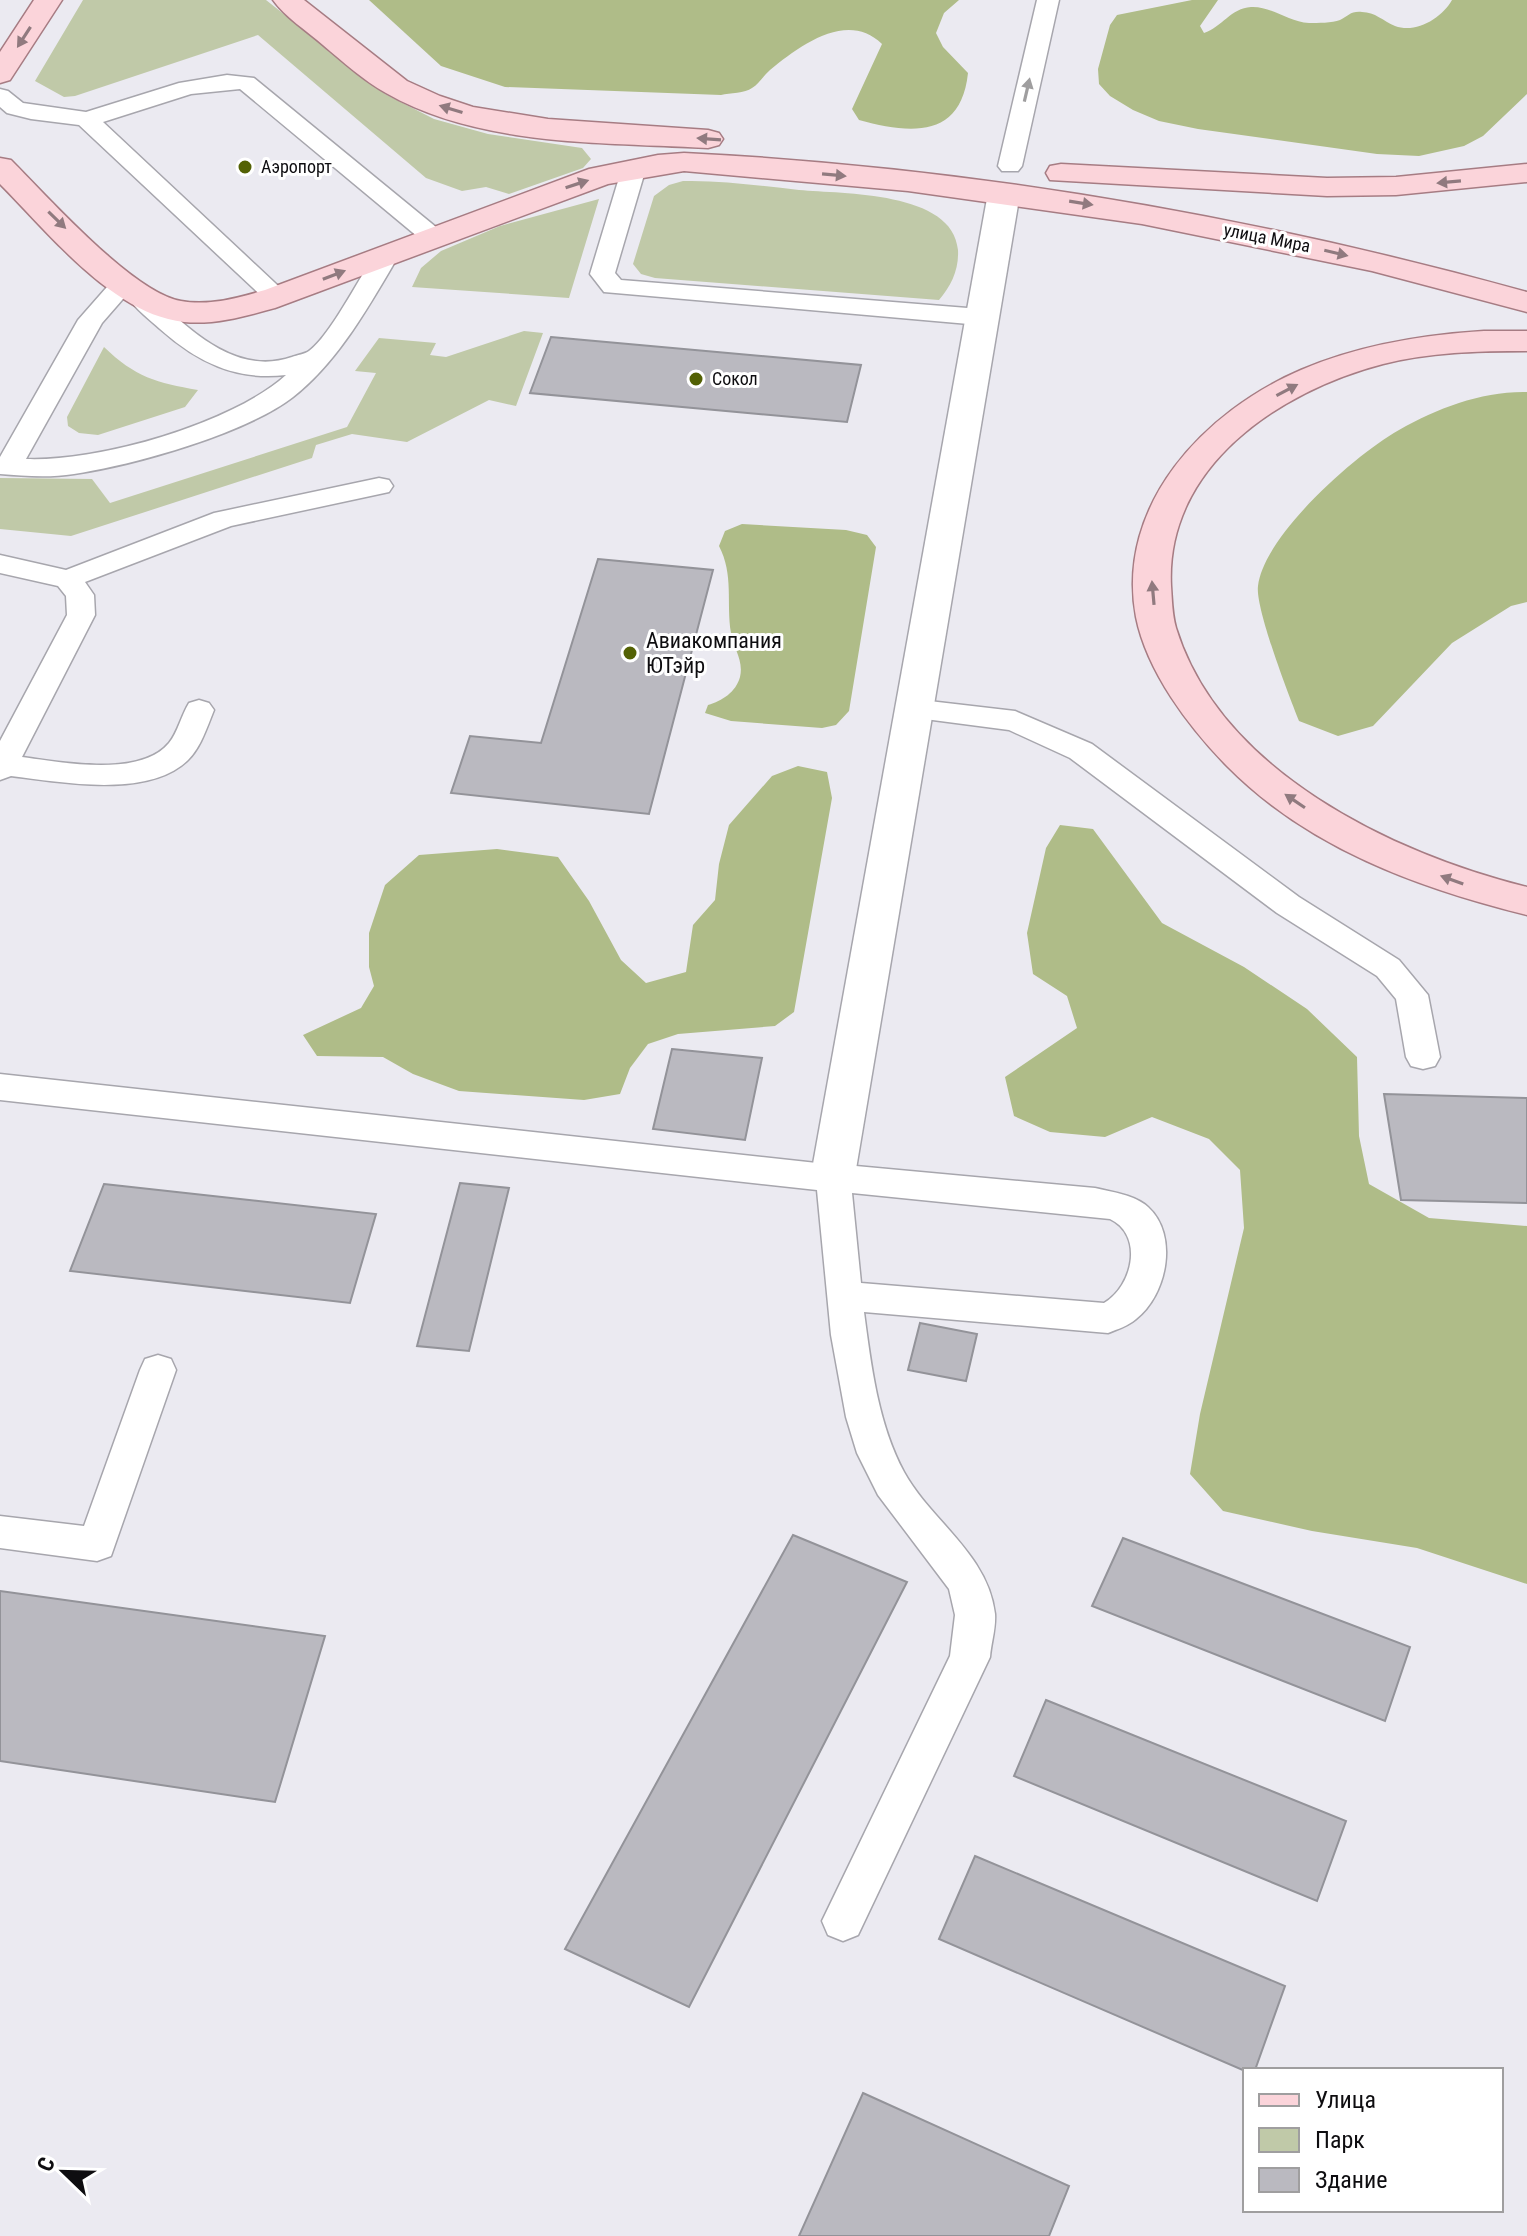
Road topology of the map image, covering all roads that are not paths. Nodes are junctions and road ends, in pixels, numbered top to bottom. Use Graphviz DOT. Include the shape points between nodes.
graph roads {
  1 [pos="48,0"];
  2 [pos="287,0"];
  3 [pos="1048,0"];
  4 [pos="0,74"];
  5 [pos="0,96"];
  6 [pos="86,119"];
  7 [pos="0,167"];
  8 [pos="634,168"];
  9 [pos="1061,173"];
  10 [pos="1527,173"];
  11 [pos="1007,180"];
  12 [pos="433,237"];
  13 [pos="387,255"];
  14 [pos="1496,263"];
  15 [pos="132,291"];
  16 [pos="277,297"];
  17 [pos="1527,302"];
  18 [pos="980,317"];
  19 [pos="1527,341"];
  20 [pos="316,357"];
  21 [pos="4,466"];
  22 [pos="379,486"];
  23 [pos="0,564"];
  24 [pos="68,579"];
  25 [pos="912,709"];
  26 [pos="199,710"];
  27 [pos="1,768"];
  28 [pos="1527,901"];
  29 [pos="1423,1057"];
  30 [pos="0,1087"];
  31 [pos="833,1175"];
  32 [pos="846,1296"];
  33 [pos="158,1370"];
  34 [pos="0,1532"];
  35 [pos="843,1921"];
  1 -- 4 [label="main road, one-way"];
  11 -- 2 [label="main road, one-way" via="470,115 397,87"];
  11 -- 3 [label="lane, one-way"];
  5 -- 6 [label="lane" via="15,108"];
  6 -- 12 [label="lane" via="215,81 246,83"];
  6 -- 16 [label="lane"];
  7 -- 15 [label="main road, one-way"];
  8 -- 11 [label="main road, one-way" via="684,162"];
  12 -- 8 [label="main road, one-way" via="554,191"];
  8 -- 18 [label="lane" via="602,274 613,287"];
  10 -- 9 [label="main road, one-way" via="1327,187"];
  9 -- 11 [label="main road, улица Мира"];
  9 -- 14 [label="main road, улица Мира" via="1351,226"];
  11 -- 17 [label="main road, улица Мира, one-way" via="1148,215 1337,252"];
  11 -- 18 [label="street"];
  12 -- 13 [label="main road"];
  16 -- 13 [label="main road, one-way"];
  13 -- 20 [label="lane"];
  15 -- 16 [label="main road" via="157,306 191,312 235,309"];
  15 -- 20 [label="lane" via="189,344 230,364 272,371"];
  15 -- 21 [label="lane" via="91,320"];
  18 -- 25 [label="street"];
  28 -- 19 [label="main road, one-way" via="1460,883 1361,841 1273,786 1234,753 1191,699 1168,656 1154,614 1151,577 1159,529 1181,478 1226,428 1288,388 1355,361 1395,352"];
  20 -- 21 [label="lane" via="287,389 253,411 104,461"];
  22 -- 24 [label="lane" via="224,519"];
  23 -- 24 [label="lane"];
  24 -- 27 [label="lane" via="80,595 81,615"];
  25 -- 29 [label="lane" via="1015,721 1081,751 1288,905 1388,968 1412,995"];
  25 -- 31 [label="street"];
  26 -- 27 [label="lane" via="175,755 156,767 113,774"];
  30 -- 31 [label="lane" via="707,1166"];
  31 -- 32 [label="lane"];
  31 -- 32 [label="lane" via="1095,1202 1123,1209 1148,1233 1142,1286 1127,1307 1108,1318"];
  32 -- 35 [label="lane" via="867,1427 889,1481 910,1515 962,1572 976,1614 970,1657"];
  33 -- 34 [label="lane" via="97,1544"];
}
